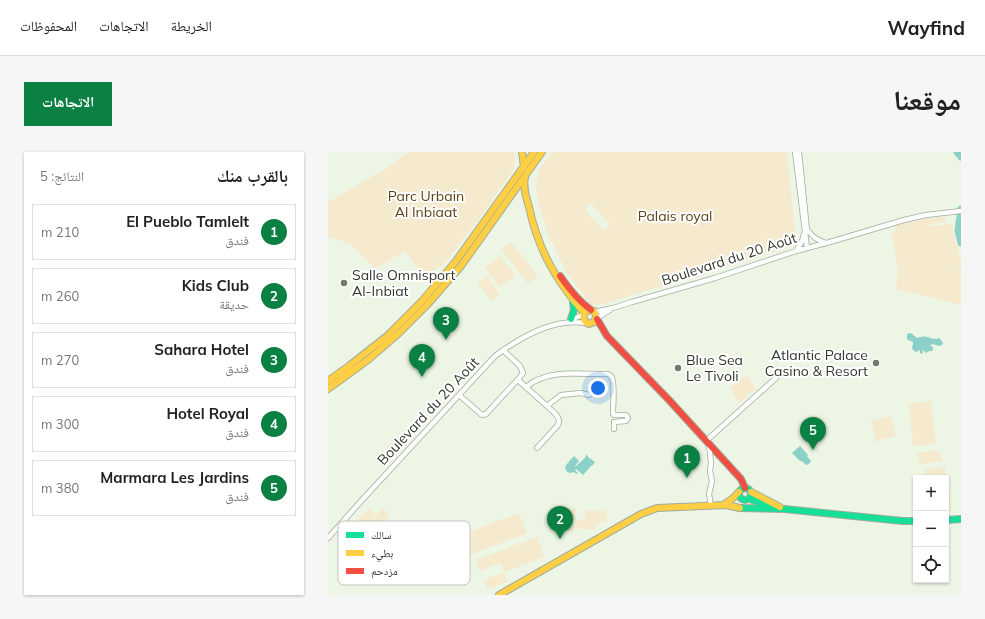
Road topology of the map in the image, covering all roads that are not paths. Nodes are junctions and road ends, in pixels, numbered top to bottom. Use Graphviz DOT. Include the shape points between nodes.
graph roads {
  1 [pos="522,152"];
  2 [pos="534,152"];
  3 [pos="542,152"];
  4 [pos="795,152"];
  5 [pos="799,152"];
  6 [pos="525,164"];
  7 [pos="525,175"];
  8 [pos="961,211"];
  9 [pos="806,230"];
  10 [pos="825,243"];
  11 [pos="808,247"];
  12 [pos="796,251"];
  13 [pos="573,300"];
  14 [pos="583,314"];
  15 [pos="595,315"];
  16 [pos="571,319"];
  17 [pos="563,323"];
  18 [pos="587,323"];
  19 [pos="606,334"];
  20 [pos="503,350"];
  21 [pos="776,378"];
  22 [pos="518,380"];
  23 [pos="328,381"];
  24 [pos="526,386"];
  25 [pos="328,389"];
  26 [pos="459,395"];
  27 [pos="589,395"];
  28 [pos="547,406"];
  29 [pos="614,429"];
  30 [pos="708,442"];
  31 [pos="537,448"];
  32 [pos="745,494"];
  33 [pos="725,505"];
  34 [pos="711,506"];
  35 [pos="775,509"];
  36 [pos="784,509"];
  37 [pos="961,519"];
  38 [pos="949,520"];
  39 [pos="343,521"];
  40 [pos="913,521"];
  41 [pos="338,527"];
  42 [pos="329,537"];
  43 [pos="499,595"];
  1 -- 6 [label="street"];
  2 -- 6 [label="street"];
  3 -- 7 [label="street"];
  4 -- 9 [label="street, Boulevard du 20 Août"];
  5 -- 9 [label="street, Boulevard du 20 Août"];
  6 -- 7 [label="street"];
  6 -- 23 [label="street" via="456,261 422,301 387,336"];
  7 -- 13 [label="street" via="525,193 537,239 553,272"];
  7 -- 15 [label="street" via="536,225 547,254 570,290"];
  7 -- 25 [label="street" via="461,266 427,305 398,334"];
  8 -- 10 [label="street" via="926,214"];
  9 -- 10 [label="street"];
  9 -- 11 [label="street, Boulevard du 20 Août"];
  9 -- 12 [label="street"];
  10 -- 11 [label="street"];
  11 -- 12 [label="street, Boulevard du 20 Août"];
  12 -- 15 [label="street, Boulevard du 20 Août"];
  13 -- 14 [label="street"];
  13 -- 16 [label="street" via="574,310"];
  14 -- 15 [label="street" via="587,310"];
  14 -- 16 [label="street, Boulevard du 20 Août"];
  14 -- 18 [label="street" via="583,320"];
  15 -- 18 [label="street" via="594,323"];
  15 -- 19 [label="street, Boulevard du 20 Août"];
  16 -- 17 [label="street, Boulevard du 20 Août"];
  17 -- 18 [label="street, Boulevard du 20 Août"];
  17 -- 20 [label="street, Boulevard du 20 Août" via="538,330"];
  18 -- 19 [label="street, Boulevard du 20 Août"];
  19 -- 30 [label="street, Boulevard du 20 Août"];
  20 -- 22 [label="street" via="523,372"];
  20 -- 26 [label="street, Boulevard du 20 Août"];
  21 -- 30 [label="street"];
  22 -- 24 [label="street"];
  22 -- 26 [label="street" via="483,415"];
  24 -- 28 [label="street"];
  24 -- 29 [label="street" via="540,378 555,375 608,374 613,380 613,414 626,415 628,418 626,421 614,422"];
  26 -- 39 [label="street, Boulevard du 20 Août"];
  27 -- 28 [label="street" via="561,394"];
  28 -- 31 [label="street" via="560,421"];
  30 -- 32 [label="street, Boulevard du 20 Août" via="741,480"];
  30 -- 34 [label="street" via="712,481 709,494"];
  32 -- 33 [label="street"];
  32 -- 35 [label="street"];
  32 -- 36 [label="street"];
  33 -- 34 [label="street"];
  33 -- 35 [label="street"];
  34 -- 43 [label="street" via="653,509"];
  35 -- 36 [label="street"];
  36 -- 40 [label="street"];
  37 -- 38 [label="street"];
  41 -- 42 [label="street, Boulevard du 20 Août"];
}
